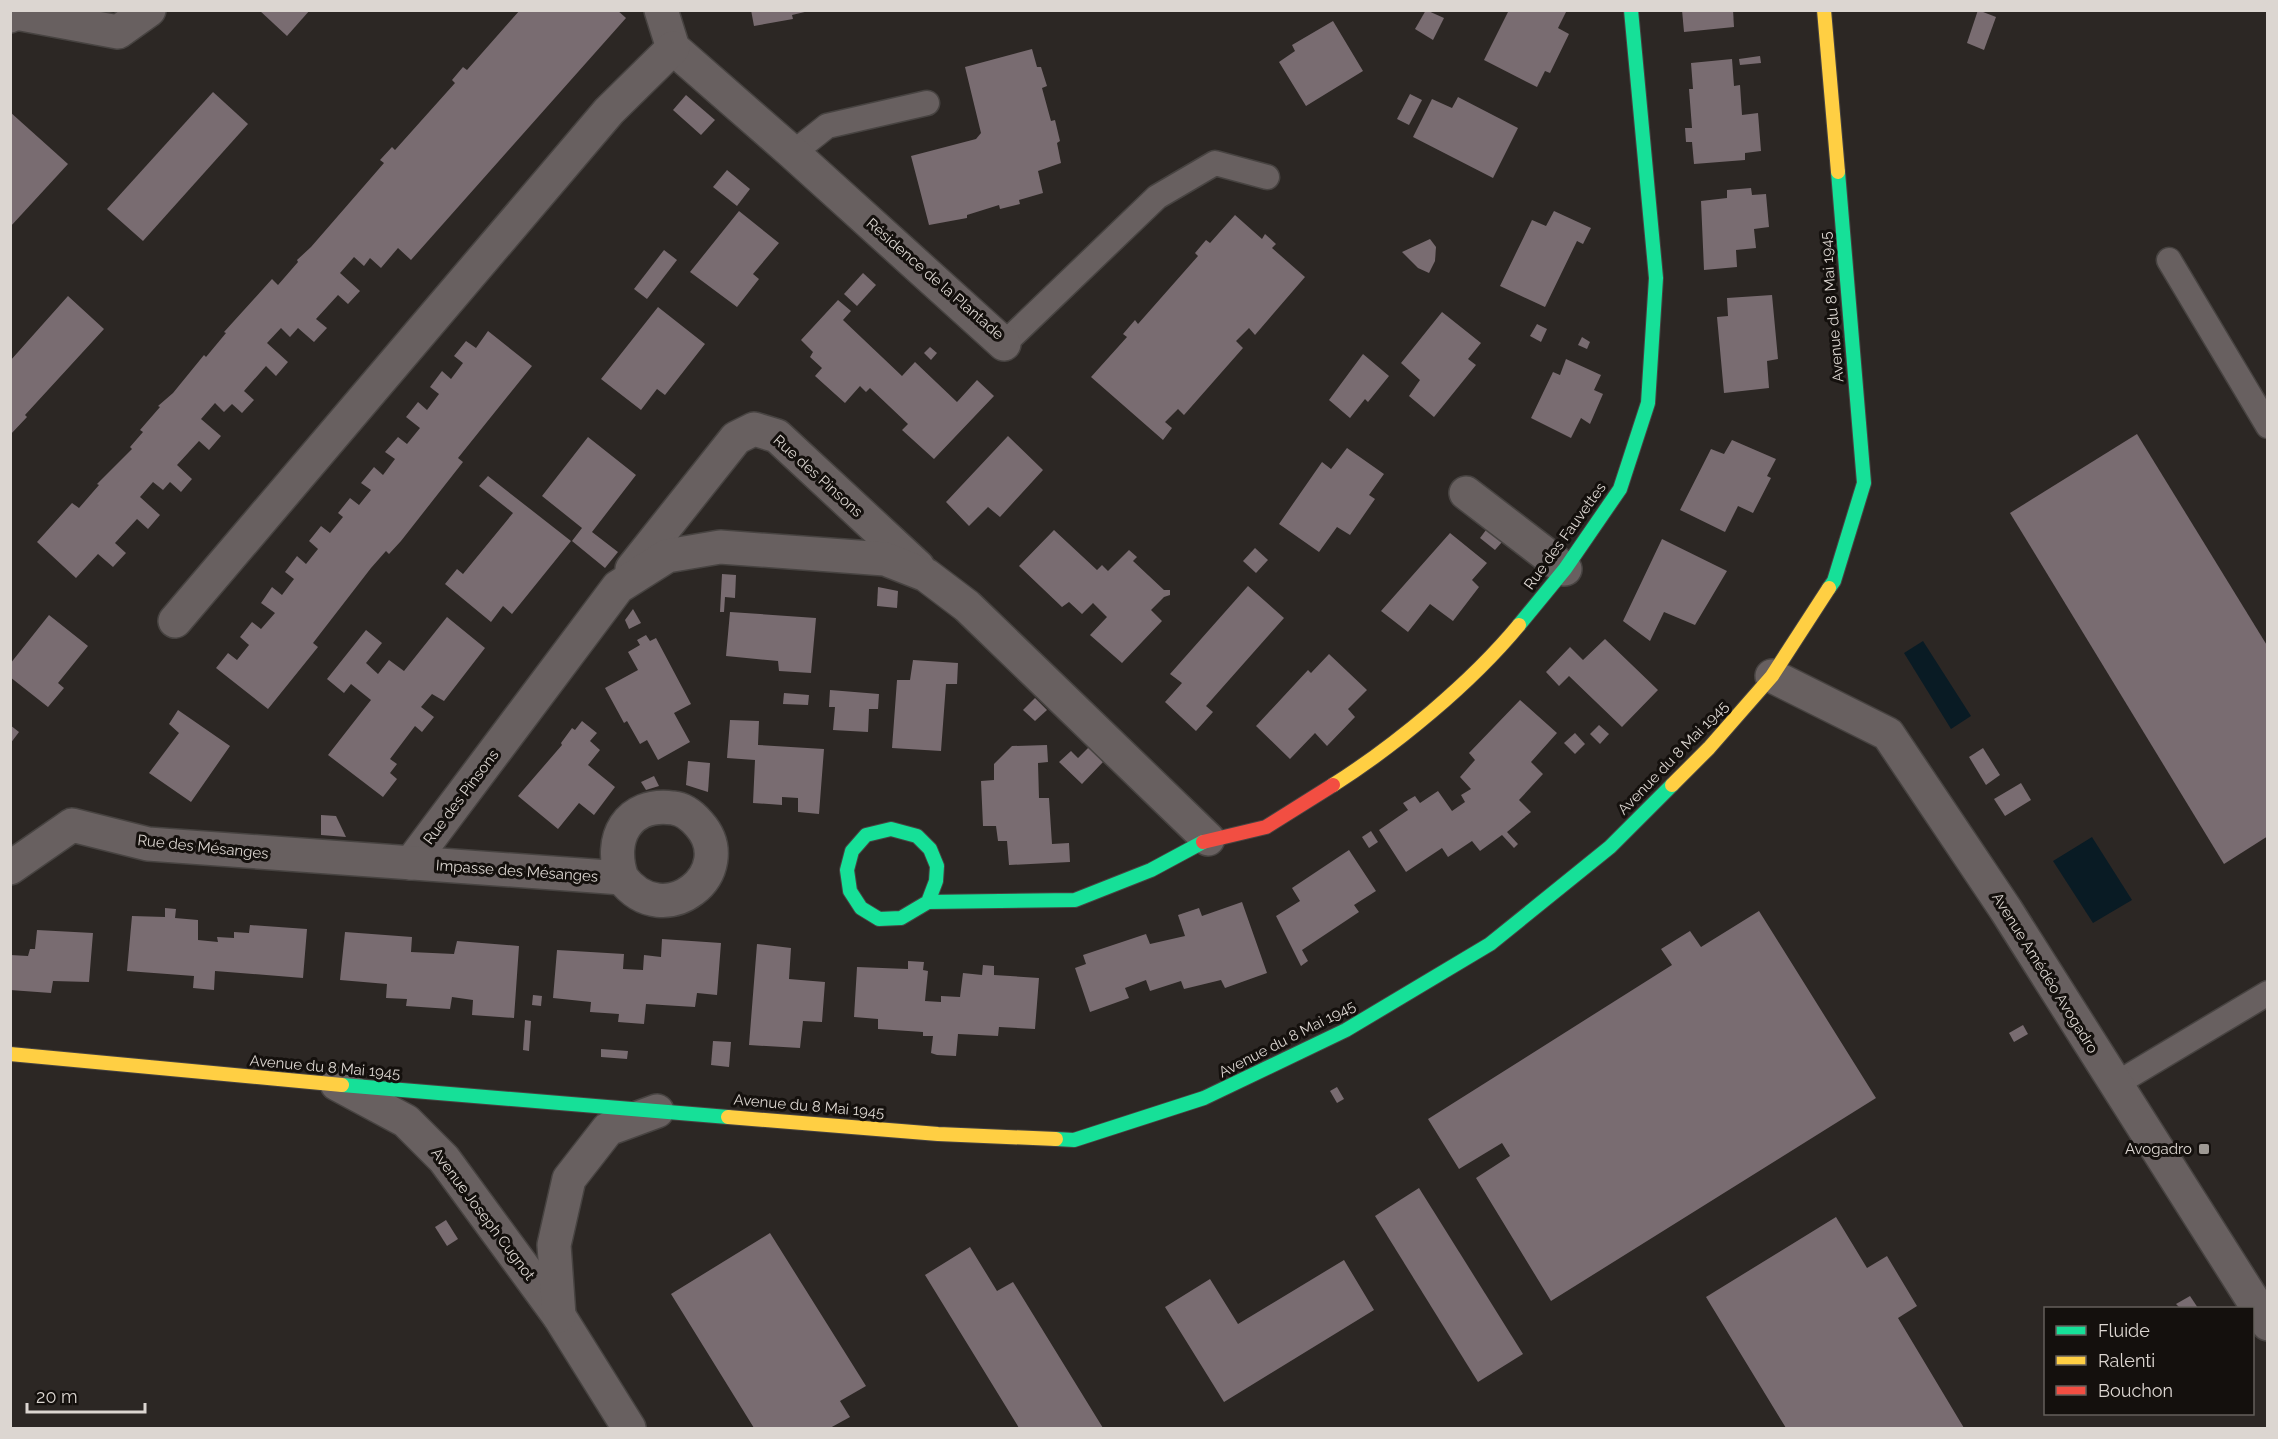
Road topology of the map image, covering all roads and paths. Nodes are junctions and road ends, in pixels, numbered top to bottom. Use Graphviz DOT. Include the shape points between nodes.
graph roads {
  1 [pos="149,10"];
  2 [pos="662,10"];
  3 [pos="1631,10"];
  4 [pos="1824,10"];
  5 [pos="13,13"];
  6 [pos="673,48"];
  7 [pos="927,103"];
  8 [pos="794,153"];
  9 [pos="1267,177"];
  10 [pos="2169,260"];
  11 [pos="1004,344"];
  12 [pos="2268,426"];
  13 [pos="1466,493"];
  14 [pos="1565,569"];
  15 [pos="926,575"];
  16 [pos="618,587"];
  17 [pos="175,621"];
  18 [pos="1772,676"];
  19 [pos="1208,839"];
  20 [pos="411,863"];
  21 [pos="10,868"];
  22 [pos="622,879"];
  23 [pos="928,902"];
  24 [pos="2268,993"];
  25 [pos="10,1054"];
  26 [pos="337,1084"];
  27 [pos="2116,1084"];
  28 [pos="657,1111"];
  29 [pos="559,1316"];
  30 [pos="2268,1324"];
  31 [pos="629,1428"];
  1 -- 5 [label="street" via="118,32"];
  2 -- 6 [label="street"];
  3 -- 14 [label="street, Rue des Fauvettes" via="1656,278 1648,403 1620,489"];
  4 -- 18 [label="street, Avenue du 8 Mai 1945" via="1863,483 1834,581"];
  6 -- 8 [label="street, Résidence de la Plantade"];
  6 -- 17 [label="street" via="609,111"];
  7 -- 8 [label="lane" via="827,126"];
  8 -- 11 [label="street, Résidence de la Plantade"];
  9 -- 11 [label="lane, Résidence de la Plantade" via="1215,163 1157,197"];
  10 -- 12 [label="lane"];
  13 -- 14 [label="street"];
  14 -- 19 [label="street, Rue des Fauvettes" via="1497,651 1378,756 1266,827"];
  15 -- 16 [label="street, Rue des Pinsons" via="885,560 720,548 667,556"];
  15 -- 16 [label="street, Rue des Pinsons" via="777,436 754,429 736,438"];
  15 -- 19 [label="street, Rue des Pinsons" via="967,606"];
  16 -- 20 [label="street, Rue des Pinsons"];
  18 -- 27 [label="street, Avenue Amédéo Avogadro" via="1888,734"];
  18 -- 28 [label="street, Avenue du 8 Mai 1945" via="1709,748 1610,847 1490,944 1346,1030 1204,1098 1074,1140 938,1134"];
  19 -- 23 [label="street, Rue des Fauvettes" via="1151,870 1075,900"];
  20 -- 21 [label="street, Rue des Mésanges" via="148,844 72,825"];
  20 -- 22 [label="street, Impasse des Mésanges"];
  23 -- 23 [label="street" via="938,875 932,852 920,837 902,829 881,829 861,839 848,859 846,879 858,906 875,917 896,920 914,914"];
  24 -- 27 [label="lane"];
  25 -- 26 [label="street, Avenue du 8 Mai 1945"];
  26 -- 28 [label="street, Avenue du 8 Mai 1945"];
  26 -- 29 [label="street, Avenue Joseph Cugnot" via="406,1121 444,1159"];
  27 -- 30 [label="street, Avenue Amédéo Avogadro"];
  28 -- 29 [label="street, Avenue Joseph Cugnot" via="608,1129 569,1179 554,1245"];
  29 -- 31 [label="street, Avenue Joseph Cugnot"];
}
